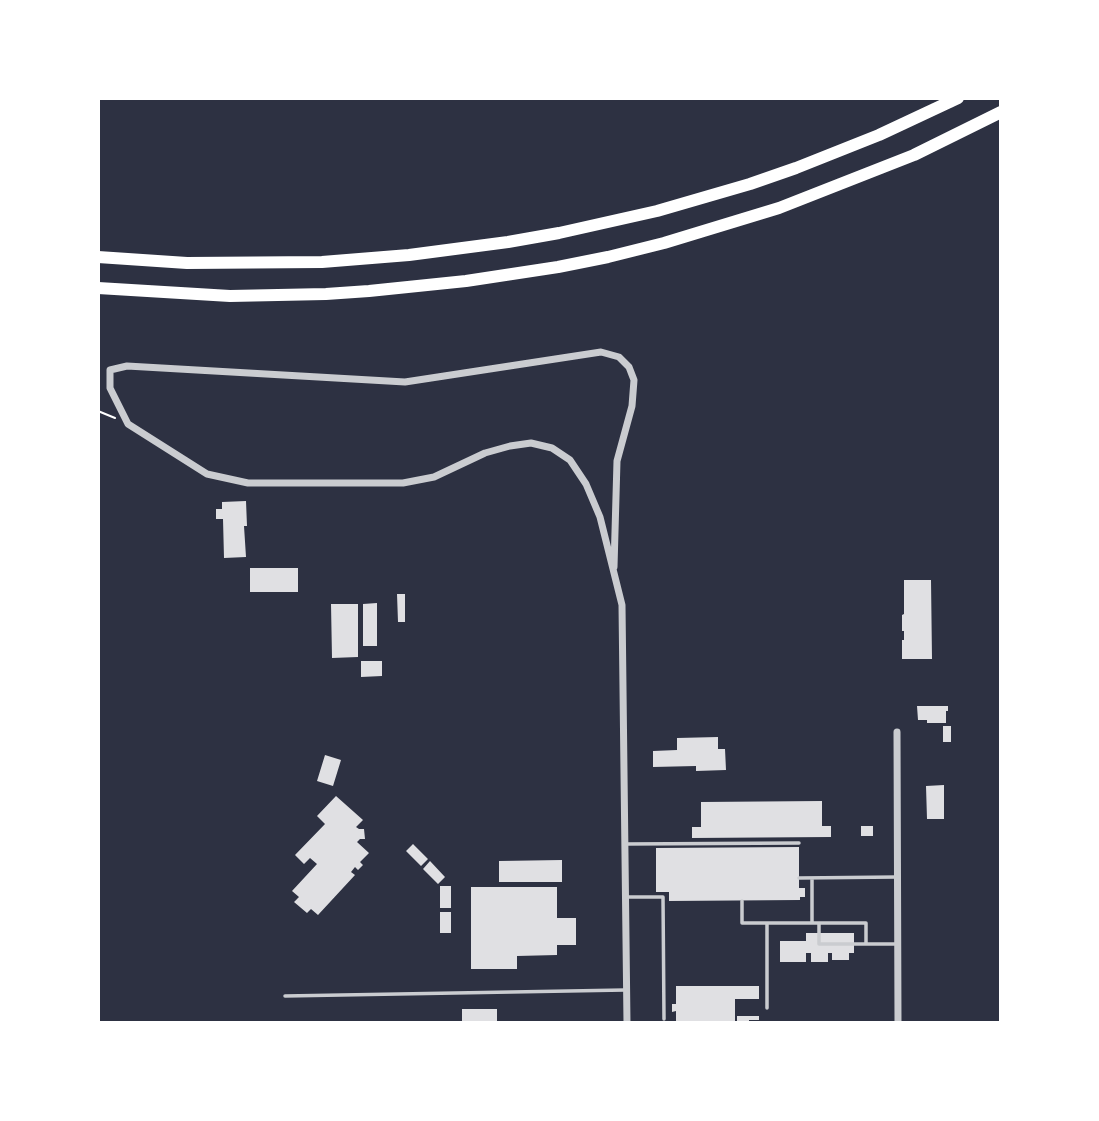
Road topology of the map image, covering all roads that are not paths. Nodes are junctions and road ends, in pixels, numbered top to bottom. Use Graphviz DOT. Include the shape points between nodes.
graph roads {
  1 [pos="958,98"];
  2 [pos="1001,112"];
  3 [pos="98,257"];
  4 [pos="98,288"];
  5 [pos="614,567"];
  6 [pos="897,732"];
  7 [pos="799,843"];
  8 [pos="626,844"];
  9 [pos="897,877"];
  10 [pos="799,878"];
  11 [pos="812,878"];
  12 [pos="626,897"];
  13 [pos="742,901"];
  14 [pos="767,923"];
  15 [pos="812,923"];
  16 [pos="819,923"];
  17 [pos="866,944"];
  18 [pos="897,944"];
  19 [pos="627,990"];
  20 [pos="285,996"];
  21 [pos="767,1008"];
  22 [pos="664,1019"];
  23 [pos="627,1023"];
  24 [pos="898,1023"];
  1 -- 3 [label="highway" via="869,139 750,184 559,233 409,255 322,261 187,263"];
  2 -- 4 [label="highway" via="914,155 779,208 664,243 571,264 466,281 327,294 230,296"];
  5 -- 5 [label="street" via="586,484 570,460 552,448 531,443 510,446 434,477 402,483 248,483 208,474 128,424 110,388 110,370 127,366 405,382 601,352 619,357 634,380 617,461"];
  5 -- 8 [label="street" via="623,615"];
  6 -- 9 [label="street"];
  7 -- 8 [label="lane"];
  8 -- 12 [label="street"];
  9 -- 11 [label="lane"];
  9 -- 18 [label="street"];
  10 -- 11 [label="lane"];
  11 -- 15 [label="lane"];
  12 -- 19 [label="street"];
  12 -- 22 [label="lane" via="663,897"];
  13 -- 14 [label="lane" via="742,923"];
  14 -- 15 [label="lane"];
  14 -- 21 [label="lane"];
  15 -- 16 [label="lane"];
  16 -- 17 [label="lane" via="819,944"];
  16 -- 17 [label="lane" via="866,923"];
  17 -- 18 [label="lane"];
  18 -- 24 [label="street"];
  19 -- 20 [label="lane"];
  19 -- 23 [label="street"];
}
